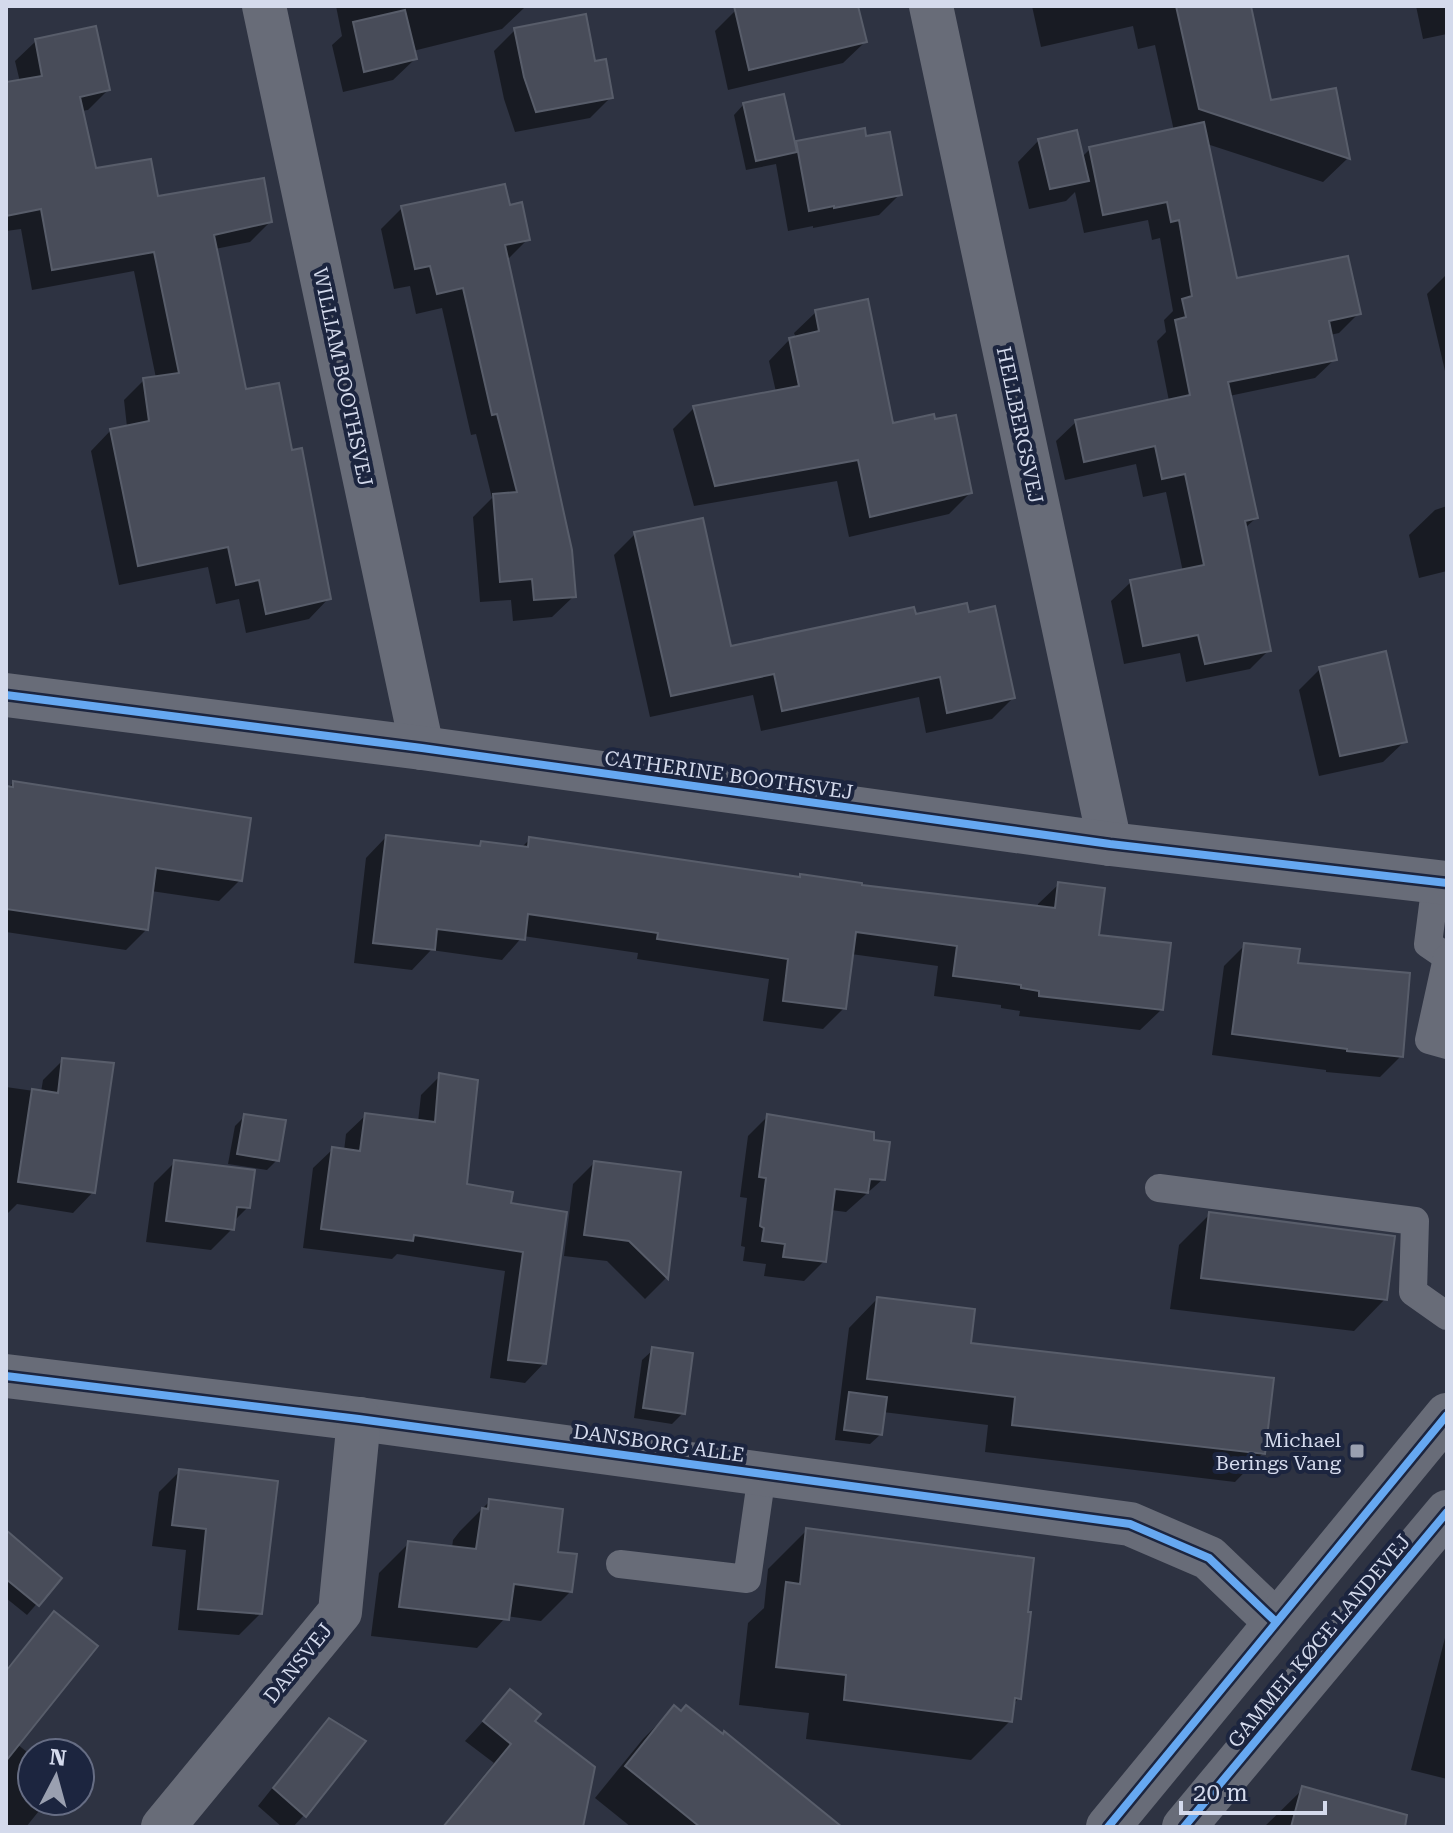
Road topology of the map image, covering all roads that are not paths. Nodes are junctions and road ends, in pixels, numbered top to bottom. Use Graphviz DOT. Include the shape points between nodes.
graph roads {
  1 [pos="264,6"];
  2 [pos="931,6"];
  3 [pos="6,695"];
  4 [pos="422,748"];
  5 [pos="1110,844"];
  6 [pos="1441,883"];
  7 [pos="1447,958"];
  8 [pos="1447,1045"];
  9 [pos="1159,1188"];
  10 [pos="1447,1316"];
  11 [pos="6,1376"];
  12 [pos="1447,1415"];
  13 [pos="359,1419"];
  14 [pos="762,1474"];
  15 [pos="1447,1512"];
  16 [pos="620,1564"];
  17 [pos="1276,1622"];
  18 [pos="163,1827"];
  19 [pos="1108,1827"];
  20 [pos="1184,1827"];
  1 -- 4 [label="street, WILLIAM BOOTHSVEJ"];
  2 -- 5 [label="street, HELLBERGSVEJ"];
  3 -- 4 [label="street, CATHERINE BOOTHSVEJ"];
  4 -- 5 [label="street, CATHERINE BOOTHSVEJ"];
  5 -- 6 [label="street, CATHERINE BOOTHSVEJ"];
  6 -- 7 [label="lane" via="1428,944"];
  7 -- 8 [label="lane" via="1429,1040"];
  9 -- 10 [label="lane" via="1415,1221 1413,1292"];
  11 -- 13 [label="street, DANSBORG ALLE"];
  12 -- 17 [label="street"];
  13 -- 14 [label="street, DANSBORG ALLE"];
  13 -- 18 [label="street, DANSVEJ" via="340,1612"];
  14 -- 16 [label="lane" via="747,1579"];
  14 -- 17 [label="street, DANSBORG ALLE" via="1130,1524 1209,1558"];
  15 -- 20 [label="street, GAMMEL KØGE LANDEVEJ"];
  17 -- 19 [label="street"];
}
